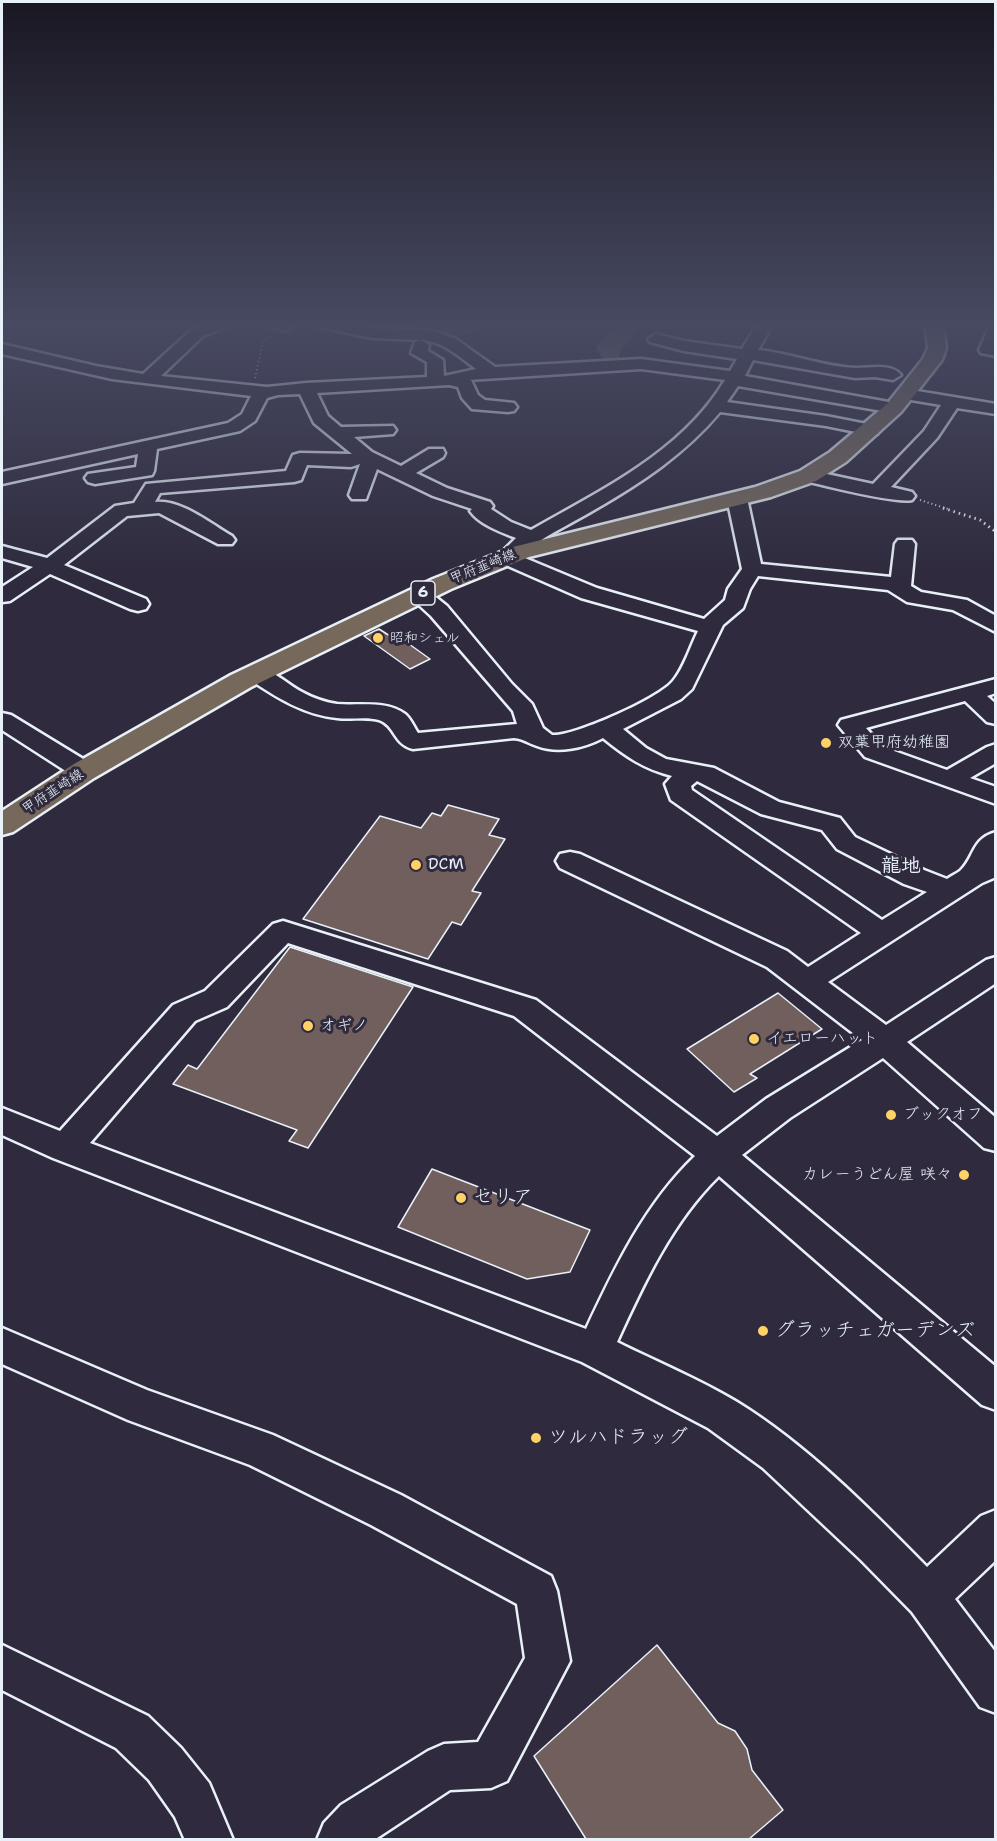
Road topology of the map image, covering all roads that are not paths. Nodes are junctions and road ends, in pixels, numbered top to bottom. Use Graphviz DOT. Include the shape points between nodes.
graph roads {
  1 [pos="252,410"];
  2 [pos="316,410"];
  3 [pos="712,410"];
  4 [pos="747,410"];
  5 [pos="890,410"];
  6 [pos="947,410"];
  7 [pos="387,429"];
  8 [pos="871,430"];
  9 [pos="337,433"];
  10 [pos="148,447"];
  11 [pos="436,453"];
  12 [pos="368,457"];
  13 [pos="403,472"];
  14 [pos="808,476"];
  15 [pos="2,478"];
  16 [pos="95,478"];
  17 [pos="877,491"];
  18 [pos="359,495"];
  19 [pos="904,496"];
  20 [pos="737,498"];
  21 [pos="586,505"];
  22 [pos="141,508"];
  23 [pos="610,529"];
  24 [pos="531,537"];
  25 [pos="225,540"];
  26 [pos="905,544"];
  27 [pos="2,552"];
  28 [pos="506,558"];
  29 [pos="48,566"];
  30 [pos="752,569"];
  31 [pos="900,589"];
  32 [pos="419,595"];
  33 [pos="2,596"];
  34 [pos="138,604"];
  35 [pos="996,626"];
  36 [pos="711,628"];
  37 [pos="257,674"];
  38 [pos="996,686"];
  39 [pos="970,693"];
  40 [pos="996,717"];
  41 [pos="2,720"];
  42 [pos="606,728"];
  43 [pos="532,732"];
  44 [pos="996,752"];
  45 [pos="84,771"];
  46 [pos="692,773"];
  47 [pos="948,780"];
  48 [pos="996,796"];
  49 [pos="2,825"];
  50 [pos="996,841"];
  51 [pos="570,861"];
  52 [pos="973,878"];
  53 [pos="882,934"];
  54 [pos="996,968"];
  55 [pos="806,982"];
  56 [pos="885,1041"];
  57 [pos="2,1121"];
  58 [pos="996,1138"];
  59 [pos="65,1148"];
  60 [pos="718,1156"];
  61 [pos="2,1346"];
  62 [pos="595,1350"];
  63 [pos="996,1392"];
  64 [pos="996,1531"];
  65 [pos="927,1597"];
  66 [pos="2,1667"];
  67 [pos="996,1691"];
  68 [pos="209,1839"];
  69 [pos="341,1839"];
  1 -- 10 [label="street" via="249,417 234,427"];
  2 -- 9 [label="street" via="320,419"];
  3 -- 21 [label="street" via="664,459"];
  4 -- 8 [label="street"];
  5 -- 8 [label="main road, 甲府韮崎線 / 6"];
  6 -- 17 [label="street" via="931,434"];
  7 -- 9 [label="street"];
  8 -- 14 [label="main road, 甲府韮崎線 / 6"];
  9 -- 12 [label="street"];
  10 -- 15 [label="street"];
  10 -- 16 [label="street" via="145,471"];
  11 -- 13 [label="street"];
  12 -- 13 [label="street"];
  12 -- 18 [label="street"];
  12 -- 22 [label="street" via="351,461 300,459 294,476 153,488"];
  13 -- 24 [label="street" via="441,492 483,506 480,511"];
  14 -- 17 [label="street"];
  14 -- 20 [label="main road, 甲府韮崎線 / 6"];
  17 -- 19 [label="street"];
  20 -- 23 [label="main road, 甲府韮崎線 / 6"];
  20 -- 30 [label="street"];
  21 -- 23 [label="street"];
  21 -- 24 [label="street"];
  22 -- 25 [label="street" via="161,507"];
  22 -- 29 [label="street" via="122,510"];
  23 -- 28 [label="main road, 甲府韮崎線 / 6"];
  24 -- 28 [label="street"];
  26 -- 31 [label="street"];
  27 -- 29 [label="street"];
  28 -- 32 [label="main road, 甲府韮崎線 / 6"];
  28 -- 36 [label="street" via="589,593"];
  29 -- 33 [label="street"];
  29 -- 34 [label="street"];
  30 -- 31 [label="street" via="892,584"];
  30 -- 36 [label="street" via="735,603"];
  31 -- 35 [label="street" via="915,597 959,605"];
  32 -- 37 [label="main road, 甲府韮崎線 / 6"];
  32 -- 43 [label="street" via="439,611 524,709"];
  36 -- 42 [label="street" via="684,684 650,707"];
  37 -- 43 [label="street" via="291,697 323,709 369,710 393,717 412,741"];
  37 -- 45 [label="main road, 甲府韮崎線 / 6"];
  38 -- 39 [label="street"];
  39 -- 40 [label="street"];
  39 -- 47 [label="street" via="850,726 874,752"];
  41 -- 45 [label="street"];
  42 -- 43 [label="street" via="555,743"];
  42 -- 46 [label="street" via="658,765"];
  44 -- 47 [label="street"];
  45 -- 49 [label="main road, 甲府韮崎線 / 6"];
  46 -- 52 [label="street" via="705,774 770,808 831,824 846,843 914,877"];
  46 -- 53 [label="street" via="678,784 680,794"];
  47 -- 48 [label="street"];
  50 -- 52 [label="street" via="985,851"];
  51 -- 55 [label="street" via="777,959"];
  52 -- 53 [label="street"];
  53 -- 55 [label="street"];
  54 -- 56 [label="street"];
  55 -- 56 [label="street"];
  56 -- 58 [label="street"];
  56 -- 60 [label="street" via="829,1074"];
  57 -- 59 [label="street"];
  59 -- 60 [label="street" via="184,1013 216,999 283,931 525,1008"];
  59 -- 62 [label="street"];
  60 -- 62 [label="street" via="683,1192 654,1232"];
  60 -- 63 [label="street"];
  61 -- 69 [label="street" via="142,1407 259,1449 386,1510 536,1591 548,1661 491,1766 444,1767 358,1822"];
  62 -- 65 [label="street" via="722,1415 777,1454"];
  64 -- 65 [label="street"];
  65 -- 67 [label="street"];
  66 -- 68 [label="street" via="132,1732 165,1764 192,1800"];
}
